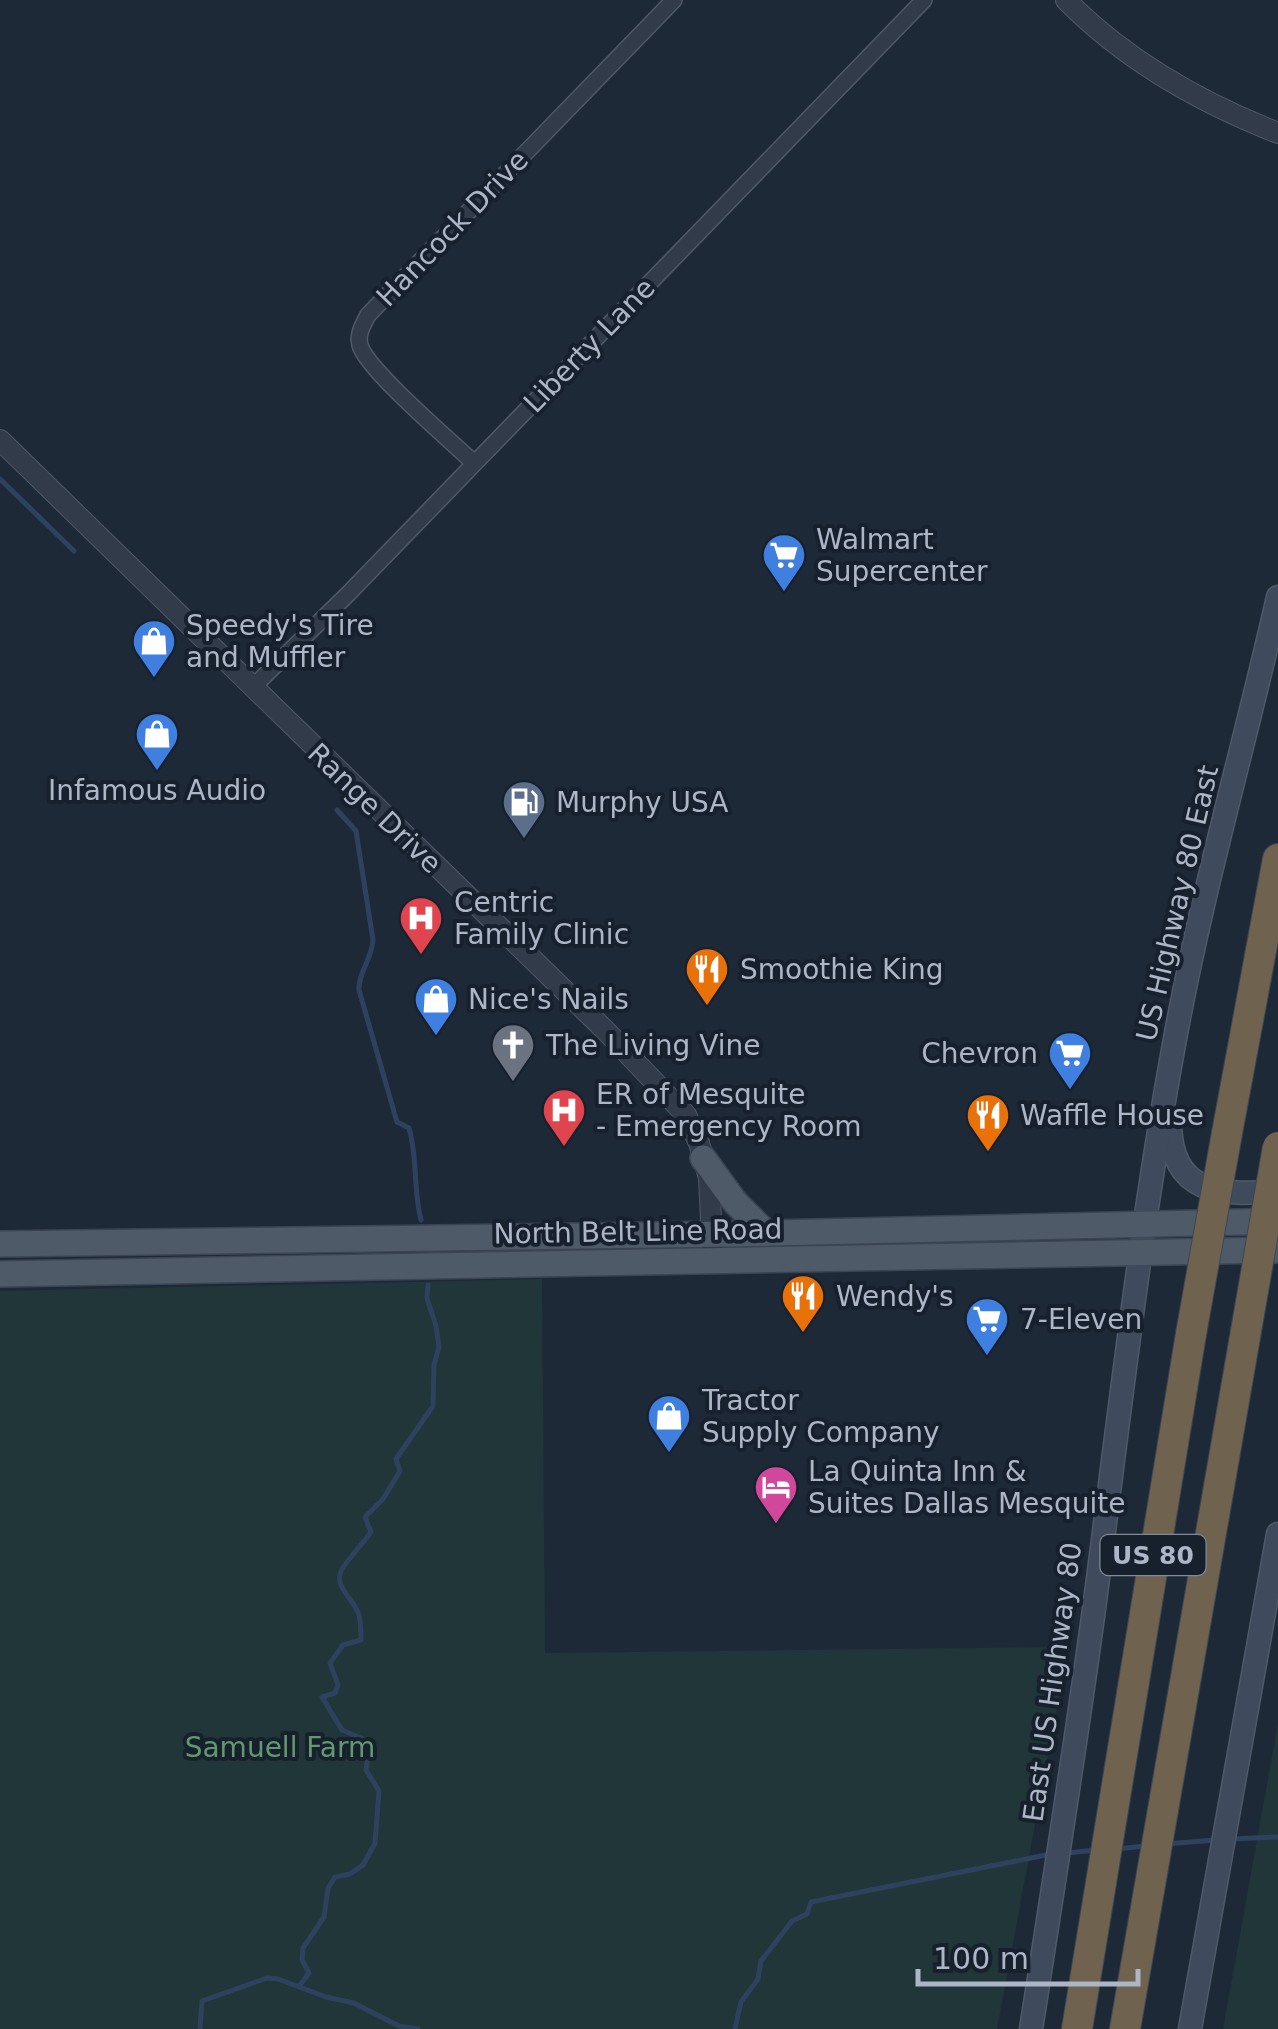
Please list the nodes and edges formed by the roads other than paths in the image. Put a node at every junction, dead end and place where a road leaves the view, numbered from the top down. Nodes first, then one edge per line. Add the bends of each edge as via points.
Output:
1 (674, 0) edge
2 (924, 0) edge
3 (1066, 0) edge
4 (1278, 134) edge
5 (0, 440) edge
6 (474, 463) junction
7 (1278, 596) edge
8 (252, 688) junction
9 (1278, 859) edge
10 (1169, 1074) junction
11 (1278, 1147) edge
12 (704, 1158) junction
13 (1278, 1191) edge
14 (1278, 1221) edge
15 (1144, 1224) junction
16 (913, 1230) junction
17 (766, 1233) junction
18 (174, 1242) junction
19 (0, 1244) edge
20 (712, 1247) junction
21 (1278, 1250) edge
22 (1140, 1252) junction
23 (912, 1256) junction
24 (176, 1271) junction
25 (0, 1274) edge
26 (1278, 1534) edge
27 (1030, 2029) edge
28 (1077, 2029) edge
29 (1125, 2029) edge
30 (1190, 2029) edge

1 - 6 street, Hancock Drive via 368,315 361,349
2 - 6 street, Liberty Lane
3 - 4 street via 1196,98
5 - 8 street, Range Drive
6 - 8 street, Liberty Lane
7 - 10 main road, US Highway 80 East
8 - 12 street, Range Drive via 606,1031 686,1115
9 - 28 highway, US 80, bridge via 1190,1334
10 - 13 main road via 1170,1144 1184,1173 1203,1186 1246,1194
10 - 15 main road, US Highway 80 East
11 - 29 highway, US 80, bridge
12 - 17 main road
12 - 20 street, Range Drive
14 - 15 main road, North Belt Line Road
15 - 16 main road, North Belt Line Road
15 - 22 main road, East US Highway 80
16 - 17 main road, North Belt Line Road
16 - 23 main road
17 - 20 main road, North Belt Line Road
18 - 19 main road, North Belt Line Road
18 - 20 main road, North Belt Line Road
18 - 24 main road
20 - 23 main road, North Belt Line Road
20 - 24 main road, North Belt Line Road
21 - 22 main road, North Belt Line Road
22 - 23 main road, North Belt Line Road
22 - 27 main road, East US Highway 80
24 - 25 main road, North Belt Line Road
26 - 30 main road

